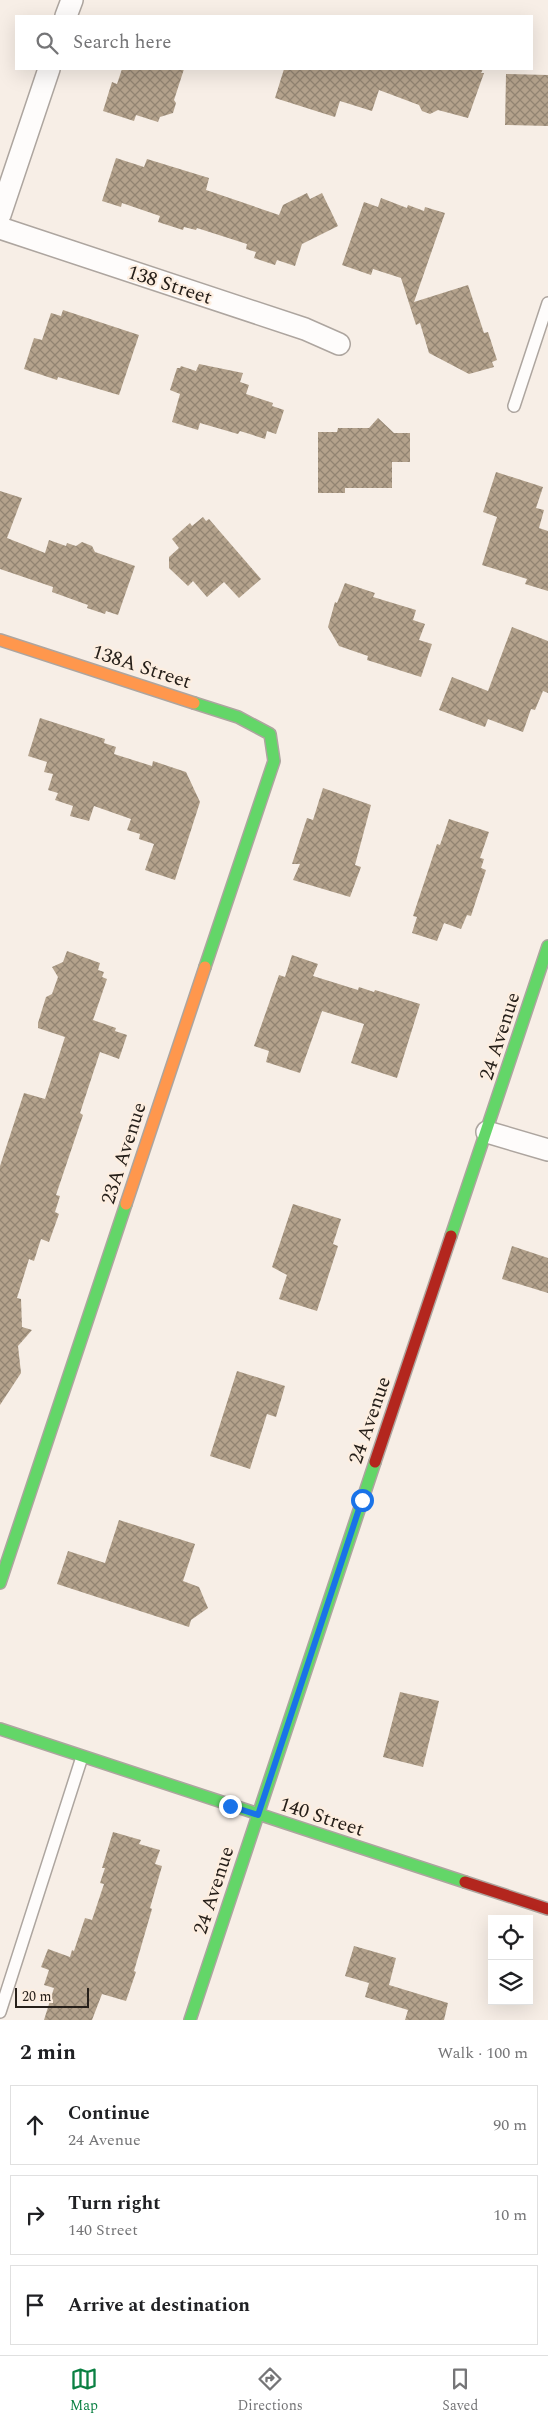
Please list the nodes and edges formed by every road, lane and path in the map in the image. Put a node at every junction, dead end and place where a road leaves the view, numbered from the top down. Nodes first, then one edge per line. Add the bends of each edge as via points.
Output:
1 (72, 0) edge
2 (66, 15) edge
3 (49, 70) edge
4 (0, 215) edge
5 (0, 228) edge
6 (548, 303) edge
7 (339, 344) dead end
8 (514, 406) dead end
9 (0, 640) edge
10 (270, 734) joint
11 (548, 946) edge
12 (487, 1132) junction
13 (548, 1150) edge
14 (0, 1583) edge
15 (0, 1728) edge
16 (82, 1755) junction
17 (258, 1815) junction
18 (548, 1909) edge
19 (0, 2012) edge
20 (190, 2020) edge

1 - 2 street
3 - 4 street
5 - 7 street, 138 Street via 305,329
6 - 8 lane
9 - 10 main road, 138A Street via 238,717
10 - 14 main road, 23A Avenue via 274,761
11 - 12 main road, 24 Avenue
12 - 13 street
12 - 17 main road, 24 Avenue
15 - 16 main road, 140 Street
16 - 17 main road, 140 Street
16 - 19 lane
17 - 18 main road, 140 Street
17 - 20 main road, 24 Avenue

